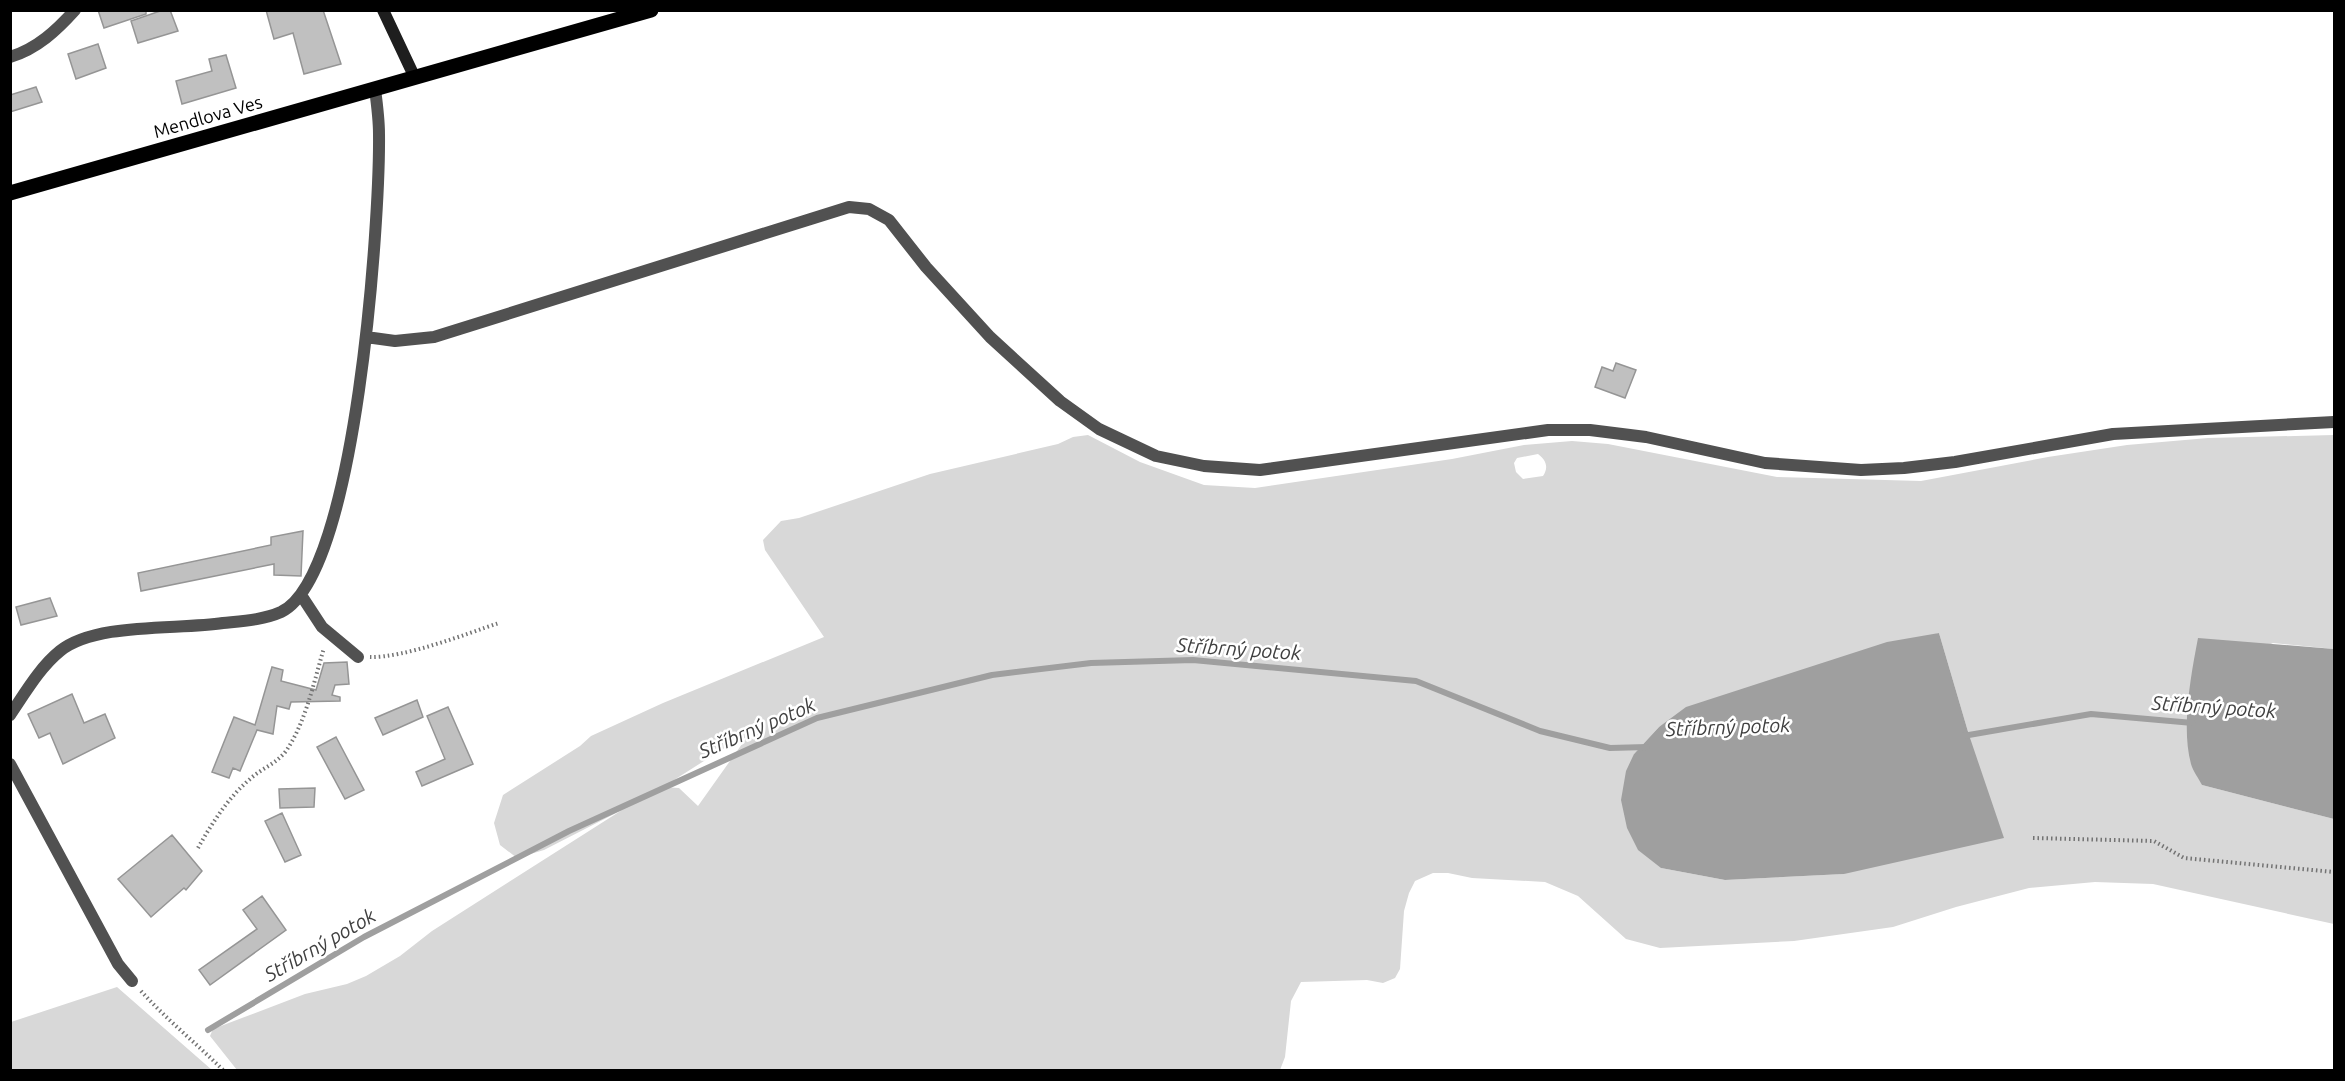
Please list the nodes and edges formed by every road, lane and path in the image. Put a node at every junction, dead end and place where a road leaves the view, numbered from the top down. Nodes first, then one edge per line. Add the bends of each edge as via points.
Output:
1 (75, 10) edge
2 (383, 10) edge
3 (651, 10) edge
4 (10, 57) edge
5 (415, 78) junction
6 (375, 89) junction
7 (10, 193) edge
8 (366, 337) junction
9 (2334, 422) edge
10 (301, 595) junction
11 (499, 622) dead end
12 (329, 633) junction
13 (358, 657) joint
14 (10, 715) edge
15 (10, 764) edge
16 (2033, 838) dead end
17 (198, 848) dead end
18 (2334, 872) edge
19 (132, 981) joint
20 (222, 1071) edge

1 - 4 street via 46,38 25,53
2 - 5 street
3 - 5 main road, Mendlova Ves
5 - 6 main road, Mendlova Ves
6 - 7 main road, Mendlova Ves
6 - 8 street via 380,133 379,184
8 - 9 street via 434,337 849,207 869,209 889,220 990,337 1060,401 1099,429 1156,456 1204,466 1260,470 1558,430 1590,430 1646,437 1765,463 1893,468 1955,462 2113,434
8 - 10 street via 358,404 330,532
10 - 12 street
10 - 14 street via 281,612 264,617 112,632 71,643 46,666
11 - 13 path via 402,652
12 - 13 street
12 - 17 path via 302,716 286,751 235,794
15 - 19 street via 118,964
16 - 18 path via 2154,841 2184,858
19 - 20 path

